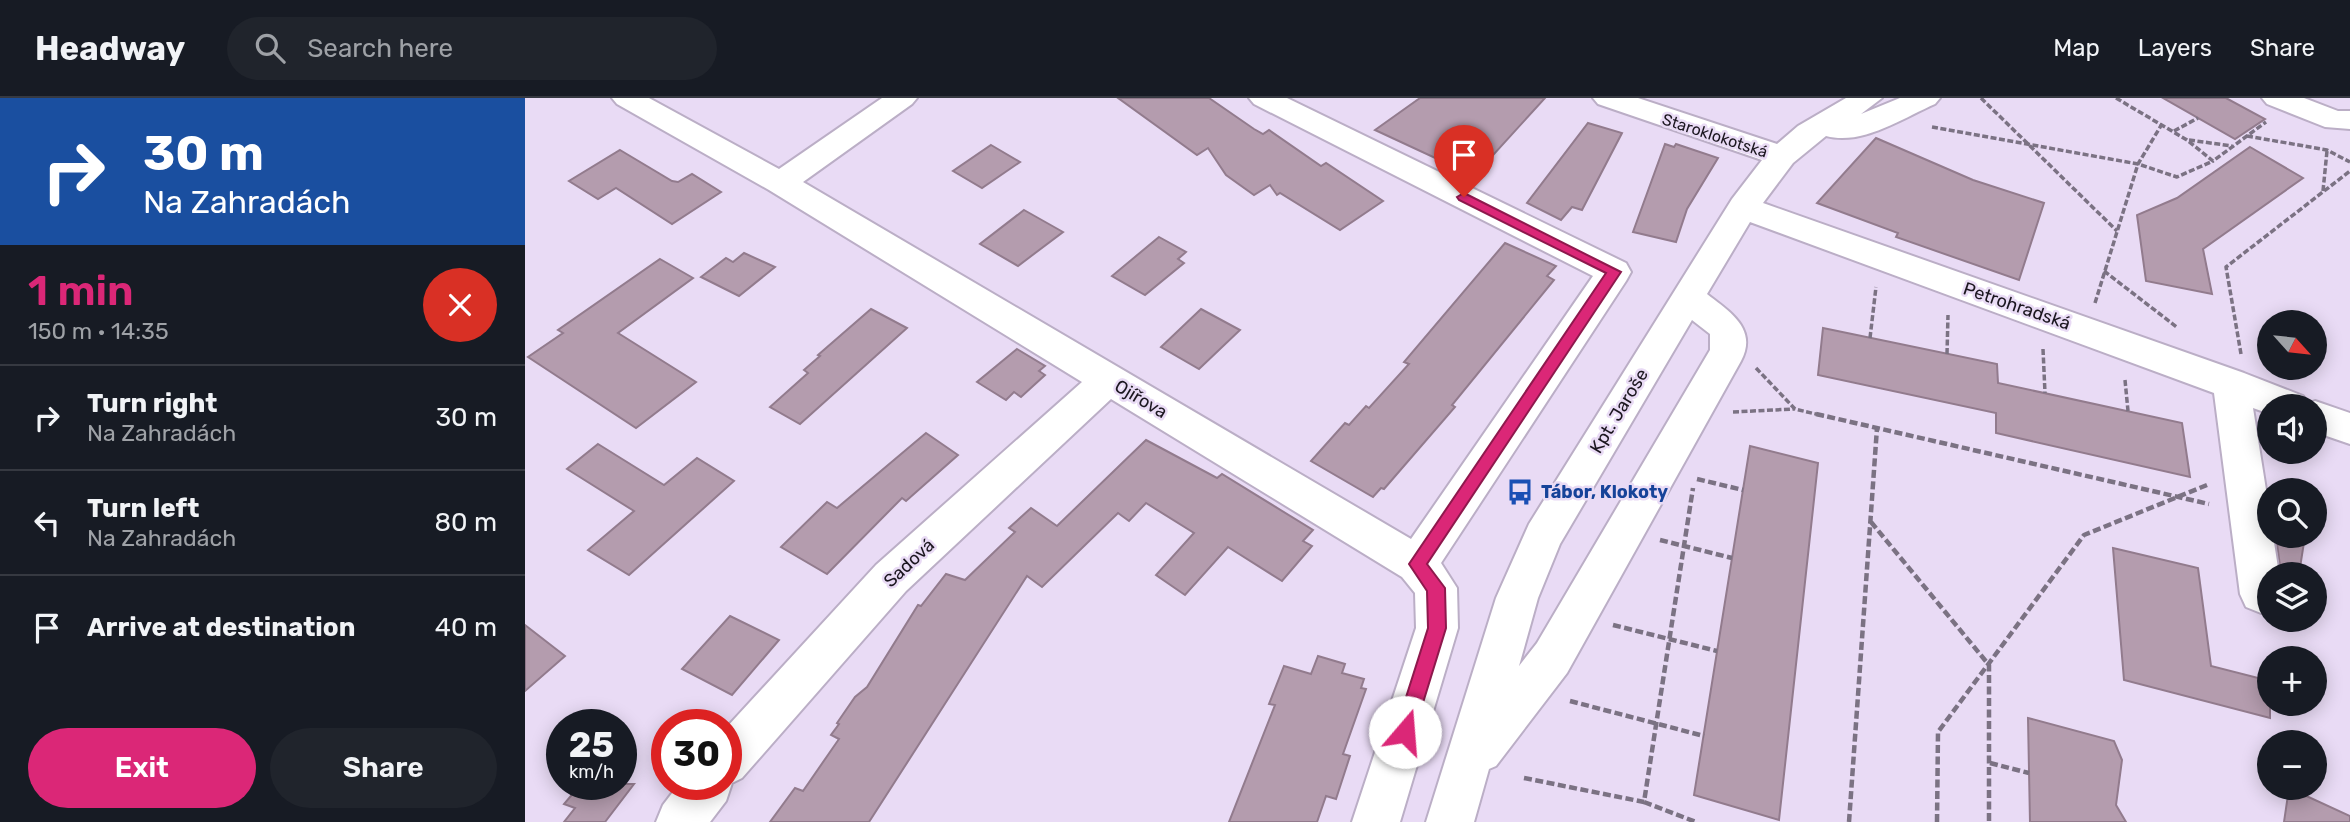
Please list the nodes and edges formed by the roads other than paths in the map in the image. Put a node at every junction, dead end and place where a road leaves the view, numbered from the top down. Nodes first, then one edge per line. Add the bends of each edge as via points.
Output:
1 (627, 98) edge
2 (902, 98) edge
3 (1263, 98) edge
4 (1608, 98) edge
5 (1867, 98) edge
6 (2284, 102) edge
7 (1925, 112) edge
8 (2342, 120) edge
9 (1809, 133) junction
10 (1782, 156) junction
11 (780, 183) junction
12 (1744, 207) junction
13 (1689, 299) junction
14 (2236, 369) junction
15 (1108, 380) junction
16 (2272, 394) edge
17 (2327, 420) edge
18 (2350, 429) edge
19 (1417, 564) junction
20 (2257, 567) edge
21 (742, 744) edge
22 (1465, 768) junction
23 (697, 800) edge
24 (680, 822) edge
25 (1376, 822) edge
26 (1450, 822) edge

1 - 11 street, Ojířova
2 - 11 street
3 - 19 street via 1614,272
4 - 10 street, Staroklokotská
5 - 9 street, Kpt. Jaroše
6 - 8 street
7 - 9 street
9 - 10 street, Kpt. Jaroše
10 - 12 street, Kpt. Jaroše
11 - 15 street, Ojířova
12 - 13 street, Kpt. Jaroše
12 - 14 street, Petrohradská
13 - 22 street, Kpt. Jaroše via 1543,536 1517,598
13 - 22 street via 1727,329 1728,351 1552,658
14 - 16 street, Petrohradská
14 - 20 street via 2242,470
15 - 19 street, Ojířova
15 - 21 street, Sadová via 891,578
17 - 18 street
19 - 25 street, Ojířova via 1436,588 1437,628
22 - 26 street, Kpt. Jaroše
23 - 24 street

